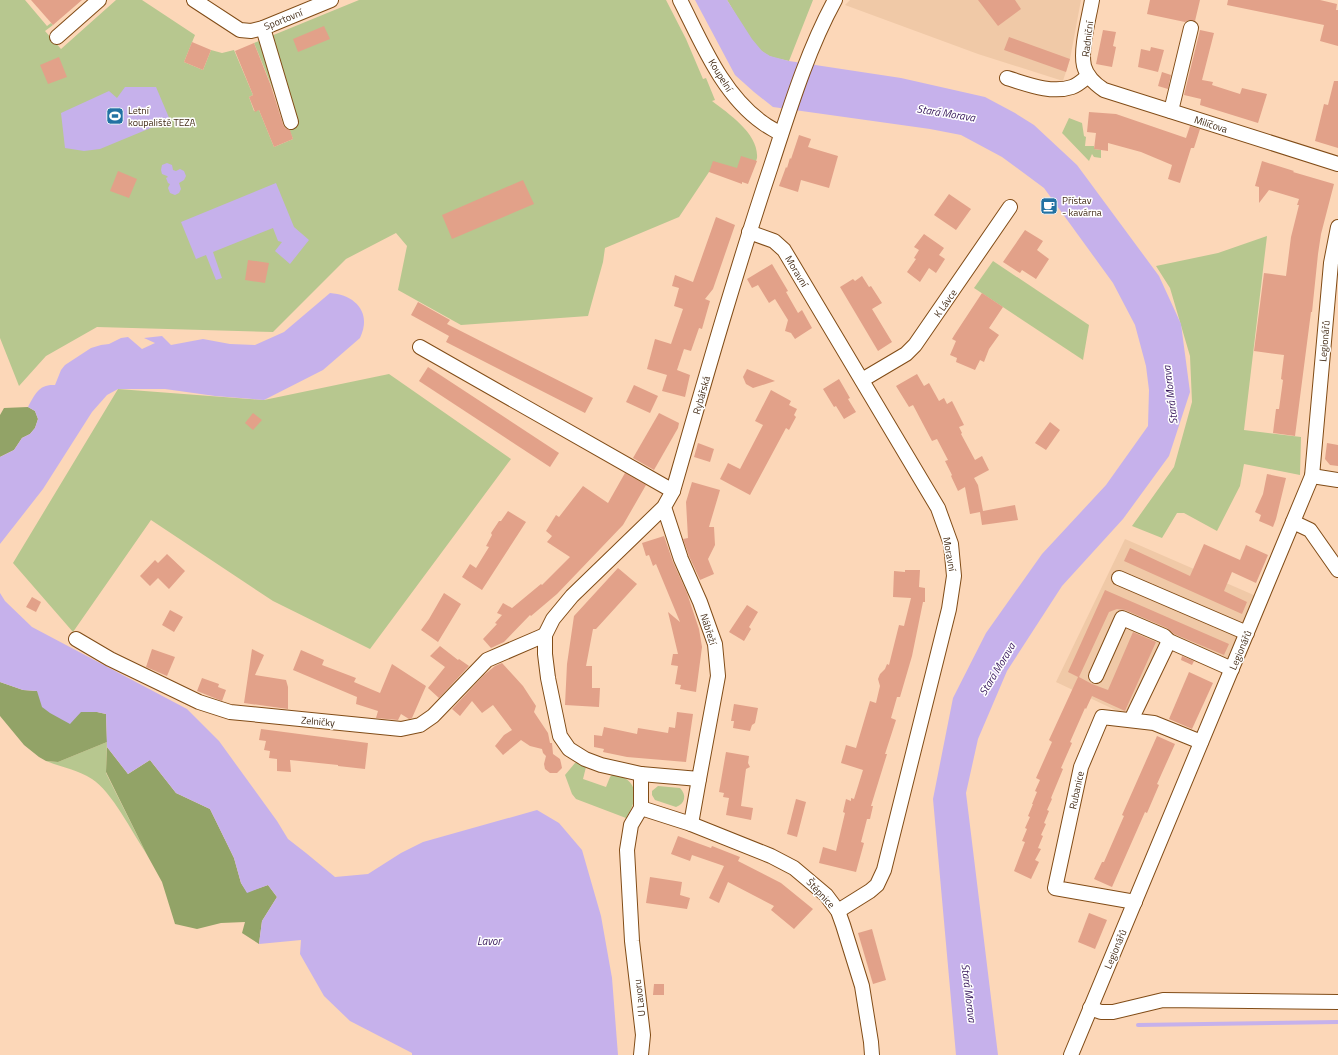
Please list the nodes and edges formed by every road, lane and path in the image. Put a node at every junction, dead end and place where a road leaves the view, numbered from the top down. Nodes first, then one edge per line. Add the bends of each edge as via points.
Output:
1 (99, 0) edge
2 (194, 0) edge
3 (331, 0) edge
4 (680, 0) edge
5 (835, 0) edge
6 (1092, 0) edge
7 (263, 28) junction
8 (1191, 28) dead end
9 (57, 37) dead end
10 (1088, 76) junction
11 (1007, 78) dead end
12 (1171, 111) junction
13 (291, 122) dead end
14 (781, 134) junction
15 (1338, 164) edge
16 (1010, 207) dead end
17 (1338, 227) edge
18 (749, 232) junction
19 (420, 347) dead end
20 (862, 380) junction
21 (1312, 476) junction
22 (1338, 480) edge
23 (673, 491) junction
24 (664, 507) junction
25 (1293, 522) junction
26 (1338, 570) edge
27 (1119, 578) dead end
28 (1247, 633) junction
29 (545, 635) junction
30 (76, 639) dead end
31 (1169, 641) junction
32 (1232, 669) junction
33 (1096, 676) dead end
34 (1131, 720) junction
35 (1201, 742) junction
36 (641, 774) junction
37 (699, 779) junction
38 (641, 808) junction
39 (691, 824) junction
40 (1135, 902) junction
41 (838, 912) junction
42 (1338, 1002) edge
43 (1090, 1008) junction
44 (641, 1055) edge
45 (872, 1055) edge
46 (1071, 1055) edge

1 - 9 street
2 - 7 street, Sportovní via 240,30
3 - 7 street, Sportovní
4 - 14 street, Koupelní via 722,79 754,116
5 - 14 street, Rybářská via 808,60
6 - 10 street, Radniční via 1083,52
7 - 13 street
8 - 12 street
10 - 11 street via 1073,86 1060,89 1041,88
10 - 12 street, Milíčova via 1094,84 1104,90
12 - 15 street, Milíčova
14 - 18 street, Rybářská
16 - 20 street, K Lávce via 915,345 906,354
17 - 21 street, Legionářů via 1330,263
18 - 20 street, Moravní via 774,241 784,250
18 - 23 street, Rybářská
19 - 23 street
20 - 41 street, Moravní via 938,508 951,544 954,576 949,609 884,870 877,885
21 - 22 street
21 - 25 street, Legionářů
23 - 24 street, Rybářská
24 - 29 street, Rybářská via 572,596 553,619
24 - 37 street, Nábřeží via 681,559 715,644 718,676
25 - 26 street via 1310,530
25 - 28 street, Legionářů
27 - 28 street
28 - 32 street, Legionářů
29 - 30 street, Zelničky via 487,660 433,716 420,725 401,729 230,712 199,702 110,659
29 - 36 street via 548,678 560,736 569,749 585,759
31 - 32 street
31 - 33 street via 1164,636 1122,618
31 - 34 street
32 - 35 street, Legionářů
34 - 35 street, Rubanice via 1154,723
34 - 40 street, Rubanice via 1102,717 1081,767 1055,888
35 - 40 street, Legionářů
36 - 37 street
36 - 38 street
37 - 39 street, Nábřeží
38 - 39 street
38 - 44 street, U Lavoru via 631,825 627,850 632,941 643,1035
39 - 41 street, Štěpnice via 794,868 826,895
40 - 43 street, Legionářů
41 - 45 street, Štěpnice via 862,986
42 - 43 street via 1163,1000 1113,1012
43 - 46 street, Legionářů

